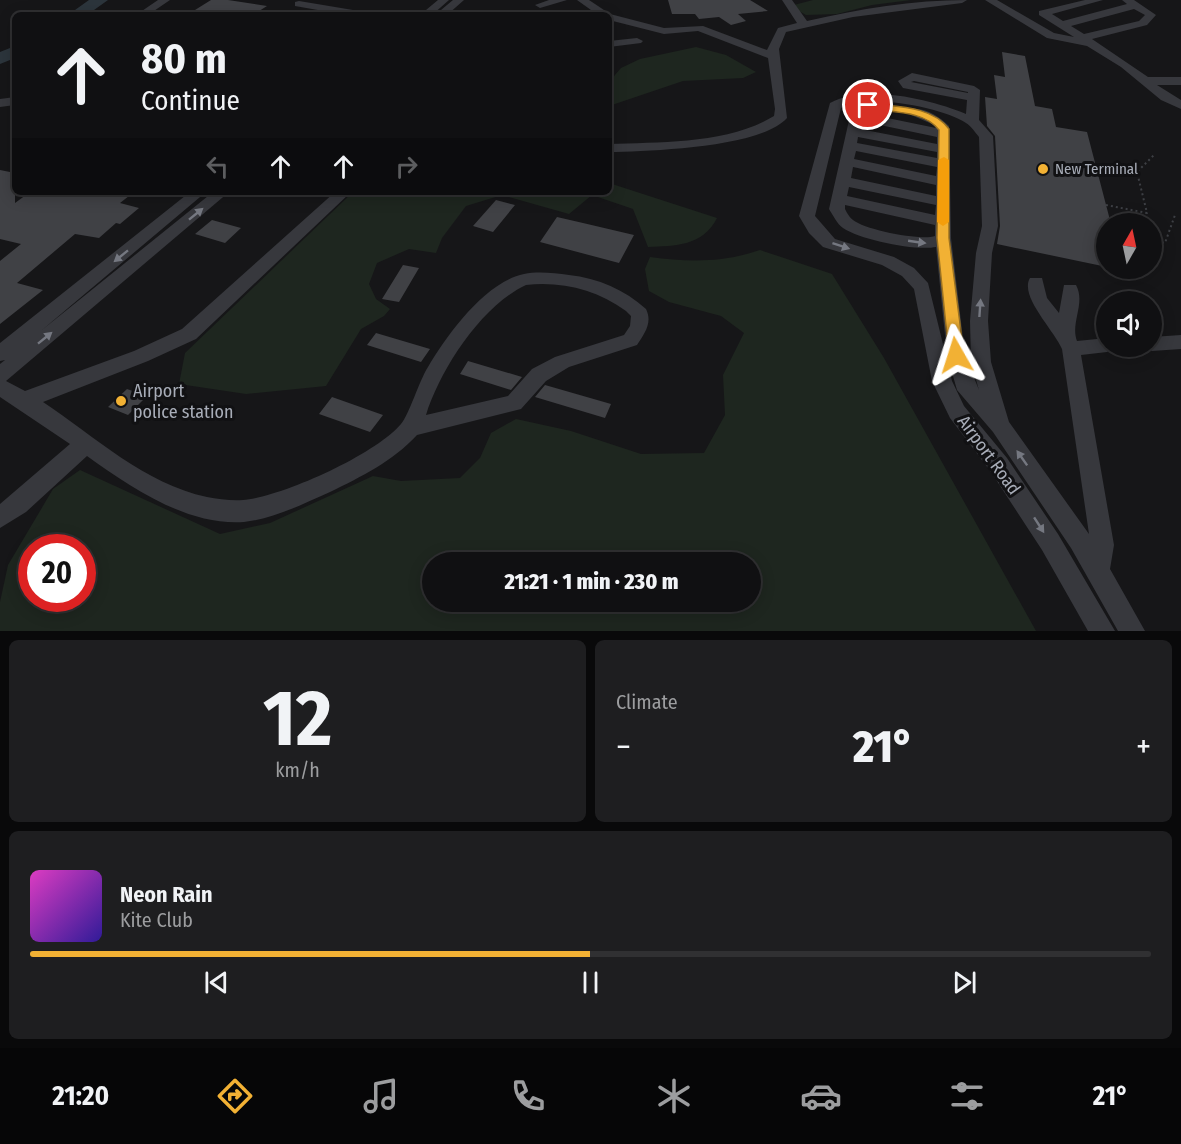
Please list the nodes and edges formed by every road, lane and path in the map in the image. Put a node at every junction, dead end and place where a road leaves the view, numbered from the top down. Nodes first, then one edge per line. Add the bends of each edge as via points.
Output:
1 (165, 0) edge
2 (444, 0) edge
3 (459, 0) edge
4 (562, 0) edge
5 (582, 0) edge
6 (787, 0) edge
7 (962, 0) edge
8 (990, 0) edge
9 (1098, 0) edge
10 (537, 2) edge
11 (1132, 2) edge
12 (299, 4) dead end
13 (901, 4) edge
14 (146, 12) edge
15 (347, 12) edge
16 (429, 12) edge
17 (444, 12) edge
18 (600, 12) edge
19 (612, 18) edge
20 (802, 24) junction
21 (1061, 25) junction
22 (637, 40) dead end
23 (1088, 41) junction
24 (612, 44) edge
25 (774, 56) junction
26 (1148, 81) junction
27 (1181, 81) edge
28 (974, 98) junction
29 (1181, 105) edge
30 (976, 125) junction
31 (828, 133) junction
32 (612, 148) edge
33 (944, 149) junction
34 (849, 150) junction
35 (1155, 154) dead end
36 (817, 176) junction
37 (843, 181) junction
38 (944, 182) junction
39 (194, 195) edge
40 (218, 195) edge
41 (341, 195) edge
42 (839, 199) junction
43 (944, 202) junction
44 (1106, 205) dead end
45 (1175, 215) dead end
46 (943, 230) junction
47 (1162, 243) edge
48 (1036, 282) dead end
49 (1070, 289) dead end
50 (1067, 340) junction
51 (1181, 342) edge
52 (1162, 343) edge
53 (1096, 344) edge
54 (0, 354) edge
55 (0, 375) edge
56 (0, 387) edge
57 (25, 399) junction
58 (1000, 426) junction
59 (411, 428) junction
60 (85, 444) junction
61 (0, 517) edge
62 (1097, 572) junction
63 (1102, 631) edge
64 (1132, 631) edge

1 - 14 street
2 - 16 street
3 - 17 street
4 - 10 street
5 - 18 street
6 - 20 street
7 - 13 street
8 - 23 street via 1051,36
9 - 21 street via 1042,13
11 - 21 street
11 - 23 street via 1151,15 1143,23
12 - 15 street
13 - 20 street
19 - 25 street via 664,31 699,28
20 - 25 street via 782,30 773,49
21 - 23 street
22 - 24 street
23 - 26 street
25 - 32 street via 781,109 780,118 770,127 681,144
26 - 27 street
26 - 29 street
28 - 28 street via 907,85 904,81 912,77 974,90
28 - 30 street
30 - 31 street, Airport Road via 943,109 869,96 835,106
58 -> 30 street, Airport Road via 981,362 979,321 991,218 986,136
31 - 34 street via 826,141
31 - 36 street, Airport Road
33 - 34 street
33 - 34 street via 937,121 921,113 868,105 857,110
33 - 38 street, Airport Road
34 - 36 street via 820,164
34 - 37 street
34 - 38 street
35 - 44 path via 1137,172 1148,213
36 -> 63 street, Airport Road via 807,216 815,229 829,243 888,261 908,272 922,287 942,381 957,412 1006,475
37 - 42 street
37 - 43 street
38 - 43 street, Airport Road
39 -> 54 street
55 -> 40 street
41 - 57 street via 189,334
42 - 46 street
42 -> 46 street via 837,209 846,223 858,230 923,244 936,242
43 - 46 street, Airport Road
45 - 47 path
46 - 58 street, Airport Road via 956,355 967,390
48 - 50 street via 1039,300
49 - 50 street
50 - 53 street
50 - 62 street via 1102,545
51 - 52 street
56 - 57 street
57 - 60 street
62 -> 58 street, Airport Road
59 - 59 street via 514,403 539,375 562,362 630,340 639,327 640,314 627,301 600,289 572,281 521,280 490,300 448,351 417,405
59 - 60 street via 374,457 340,476 269,506 241,511 172,497
60 - 61 street
62 - 64 street, Airport Road

